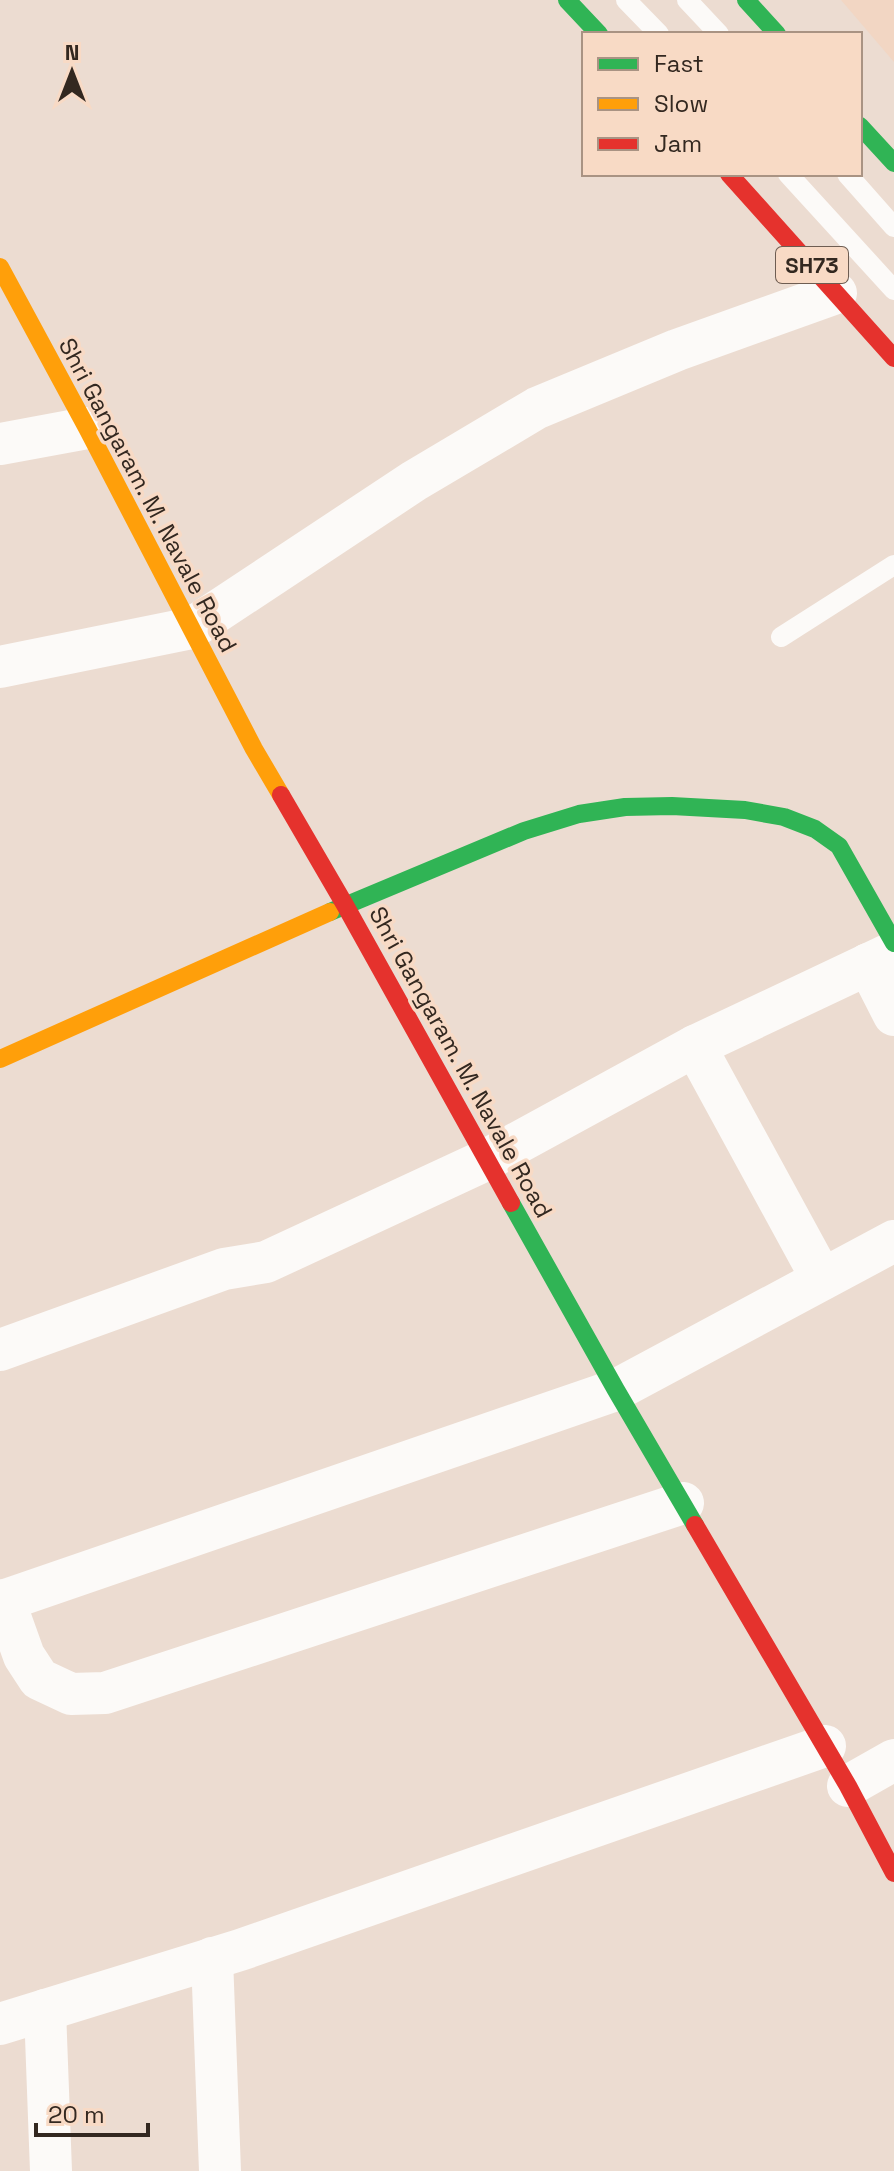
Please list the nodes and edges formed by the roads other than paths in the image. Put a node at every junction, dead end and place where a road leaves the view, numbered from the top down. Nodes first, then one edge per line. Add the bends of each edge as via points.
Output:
1 (567, 0) edge
2 (626, 0) edge
3 (687, 0) edge
4 (746, 0) edge
5 (597, 32) edge
6 (657, 32) edge
7 (717, 32) edge
8 (775, 32) edge
9 (862, 128) edge
10 (894, 163) edge
11 (731, 176) edge
12 (790, 176) edge
13 (849, 176) edge
14 (894, 227) edge
15 (0, 267) edge
16 (894, 290) edge
17 (836, 293) junction
18 (894, 358) edge
19 (87, 428) junction
20 (0, 444) edge
21 (894, 565) edge
22 (192, 628) junction
23 (781, 637) dead end
24 (0, 667) edge
25 (345, 905) junction
26 (885, 953) edge
27 (894, 1015) edge
28 (695, 1046) junction
29 (0, 1059) edge
30 (488, 1159) junction
31 (894, 1241) edge
32 (822, 1279) junction
33 (0, 1350) edge
34 (616, 1390) junction
35 (683, 1503) junction
36 (2, 1601) edge
37 (825, 1746) junction
38 (894, 1760) edge
39 (848, 1786) junction
40 (894, 1873) edge
41 (212, 1958) junction
42 (45, 2010) junction
43 (0, 2024) edge
44 (51, 2171) edge
45 (220, 2171) edge

1 - 5 main road
2 - 6 lane
3 - 7 lane
4 - 8 main road
9 - 10 main road
11 - 17 main road, SH73
12 - 16 lane
13 - 14 lane
15 - 19 main road, Shri Gangaram. M. Navale Road
17 - 18 main road, SH73
17 - 22 street via 537,408 414,481
19 - 20 street
19 - 22 main road, Shri Gangaram. M. Navale Road
21 - 23 lane
22 - 24 street
22 - 25 main road, Shri Gangaram. M. Navale Road via 254,749
25 - 26 main road via 524,831 579,814 625,807 745,810 784,817 839,846
25 - 29 main road
25 - 30 main road, Shri Gangaram. M. Navale Road
26 - 27 street
26 - 28 street
28 - 30 street
28 - 32 street
30 - 33 street via 266,1262 224,1269
30 - 34 main road, Shri Gangaram. M. Navale Road
31 - 32 street
32 - 34 street
34 - 35 main road, Shri Gangaram. M. Navale Road
34 - 36 street
35 - 36 street via 105,1693 71,1694 39,1679
35 - 37 main road, Shri Gangaram. M. Navale Road
37 - 39 main road, Shri Gangaram. M. Navale Road
37 - 41 street
38 - 39 street
39 - 40 main road, Shri Gangaram. M. Navale Road
41 - 42 street
41 - 45 street
42 - 43 street
42 - 44 street

